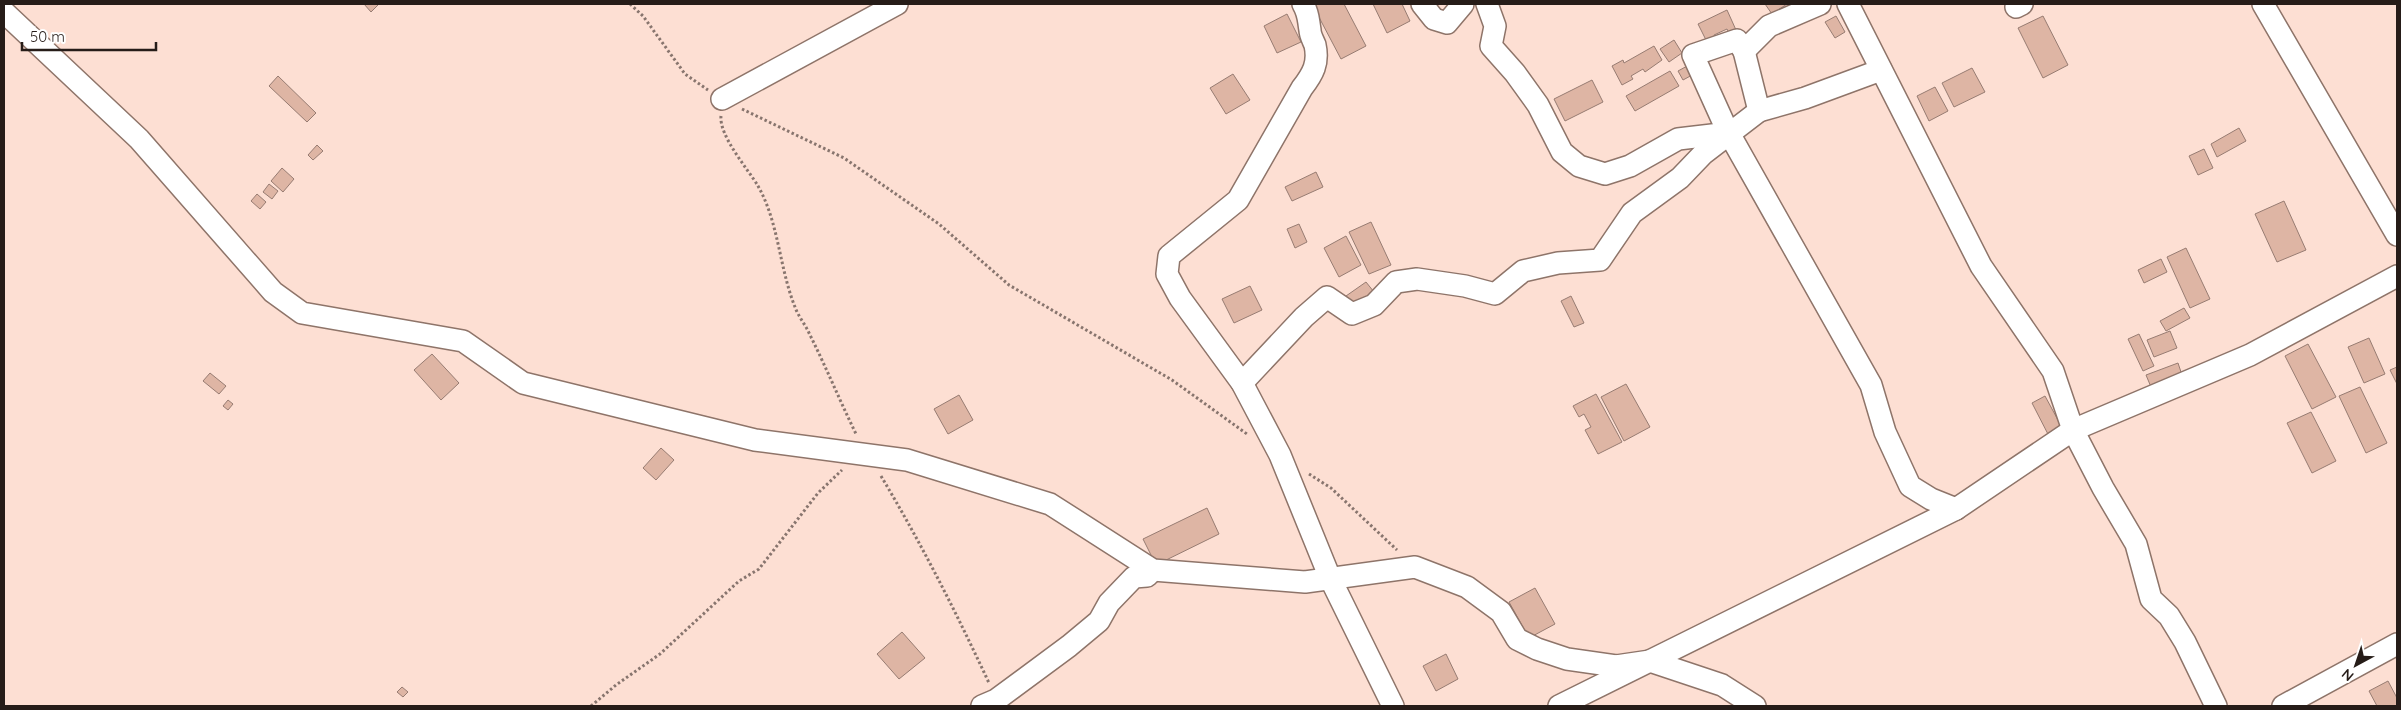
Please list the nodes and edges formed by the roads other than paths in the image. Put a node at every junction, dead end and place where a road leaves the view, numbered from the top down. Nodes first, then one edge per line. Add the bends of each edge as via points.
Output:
1 (897, 4) edge
2 (1303, 4) edge
3 (1422, 4) edge
4 (1463, 4) edge
5 (1487, 4) edge
6 (1820, 4) edge
7 (1848, 4) edge
8 (2263, 4) edge
9 (4, 12) edge
10 (1744, 51) junction
11 (1881, 70) junction
12 (722, 99) road end
13 (1759, 112) junction
14 (1729, 133) junction
15 (2397, 235) edge
16 (2397, 276) edge
17 (1242, 383) junction
18 (2073, 430) junction
19 (1956, 509) junction
20 (1153, 570) junction
21 (1330, 578) junction
22 (2397, 644) edge
23 (1650, 661) junction
24 (989, 703) edge
25 (1392, 706) edge
26 (1559, 706) edge
27 (1755, 706) edge
28 (2216, 706) edge
29 (2283, 706) edge

1 - 12 street
2 - 17 street via 1310,16 1316,53 1312,75 1238,200 1170,256 1167,274 1180,298
3 - 4 street via 1434,19 1448,23
5 - 14 street via 1495,26 1492,46 1538,105 1562,152 1579,166 1605,174 1630,166 1678,139
6 - 10 street via 1769,26
7 - 11 street
8 - 15 street
9 - 20 street via 139,139 273,292 302,313 463,341 523,383 755,440 907,460 1050,504
10 - 13 street
10 - 14 street via 1737,40 1694,55
11 - 13 street
11 - 18 street via 1981,266 2053,371
13 - 14 street
14 - 17 street via 1680,178 1632,213 1600,260 1558,263 1523,271 1495,294 1417,279 1396,282 1374,305 1352,314 1327,298 1304,317
14 - 19 street via 1871,385 1885,432 1910,486
16 - 18 street via 2250,355
17 - 21 street via 1280,455
18 - 19 street
18 - 28 street via 2136,544 2151,599 2169,616 2185,642
19 - 23 street
20 - 21 street via 1305,582
20 - 24 street via 1147,576 1134,577 1109,603 1099,620 1050,661
21 - 23 street via 1414,567 1466,587 1501,612 1517,639 1537,650 1567,659 1616,666
21 - 25 street
22 - 29 street
23 - 26 street
23 - 27 street via 1722,685

